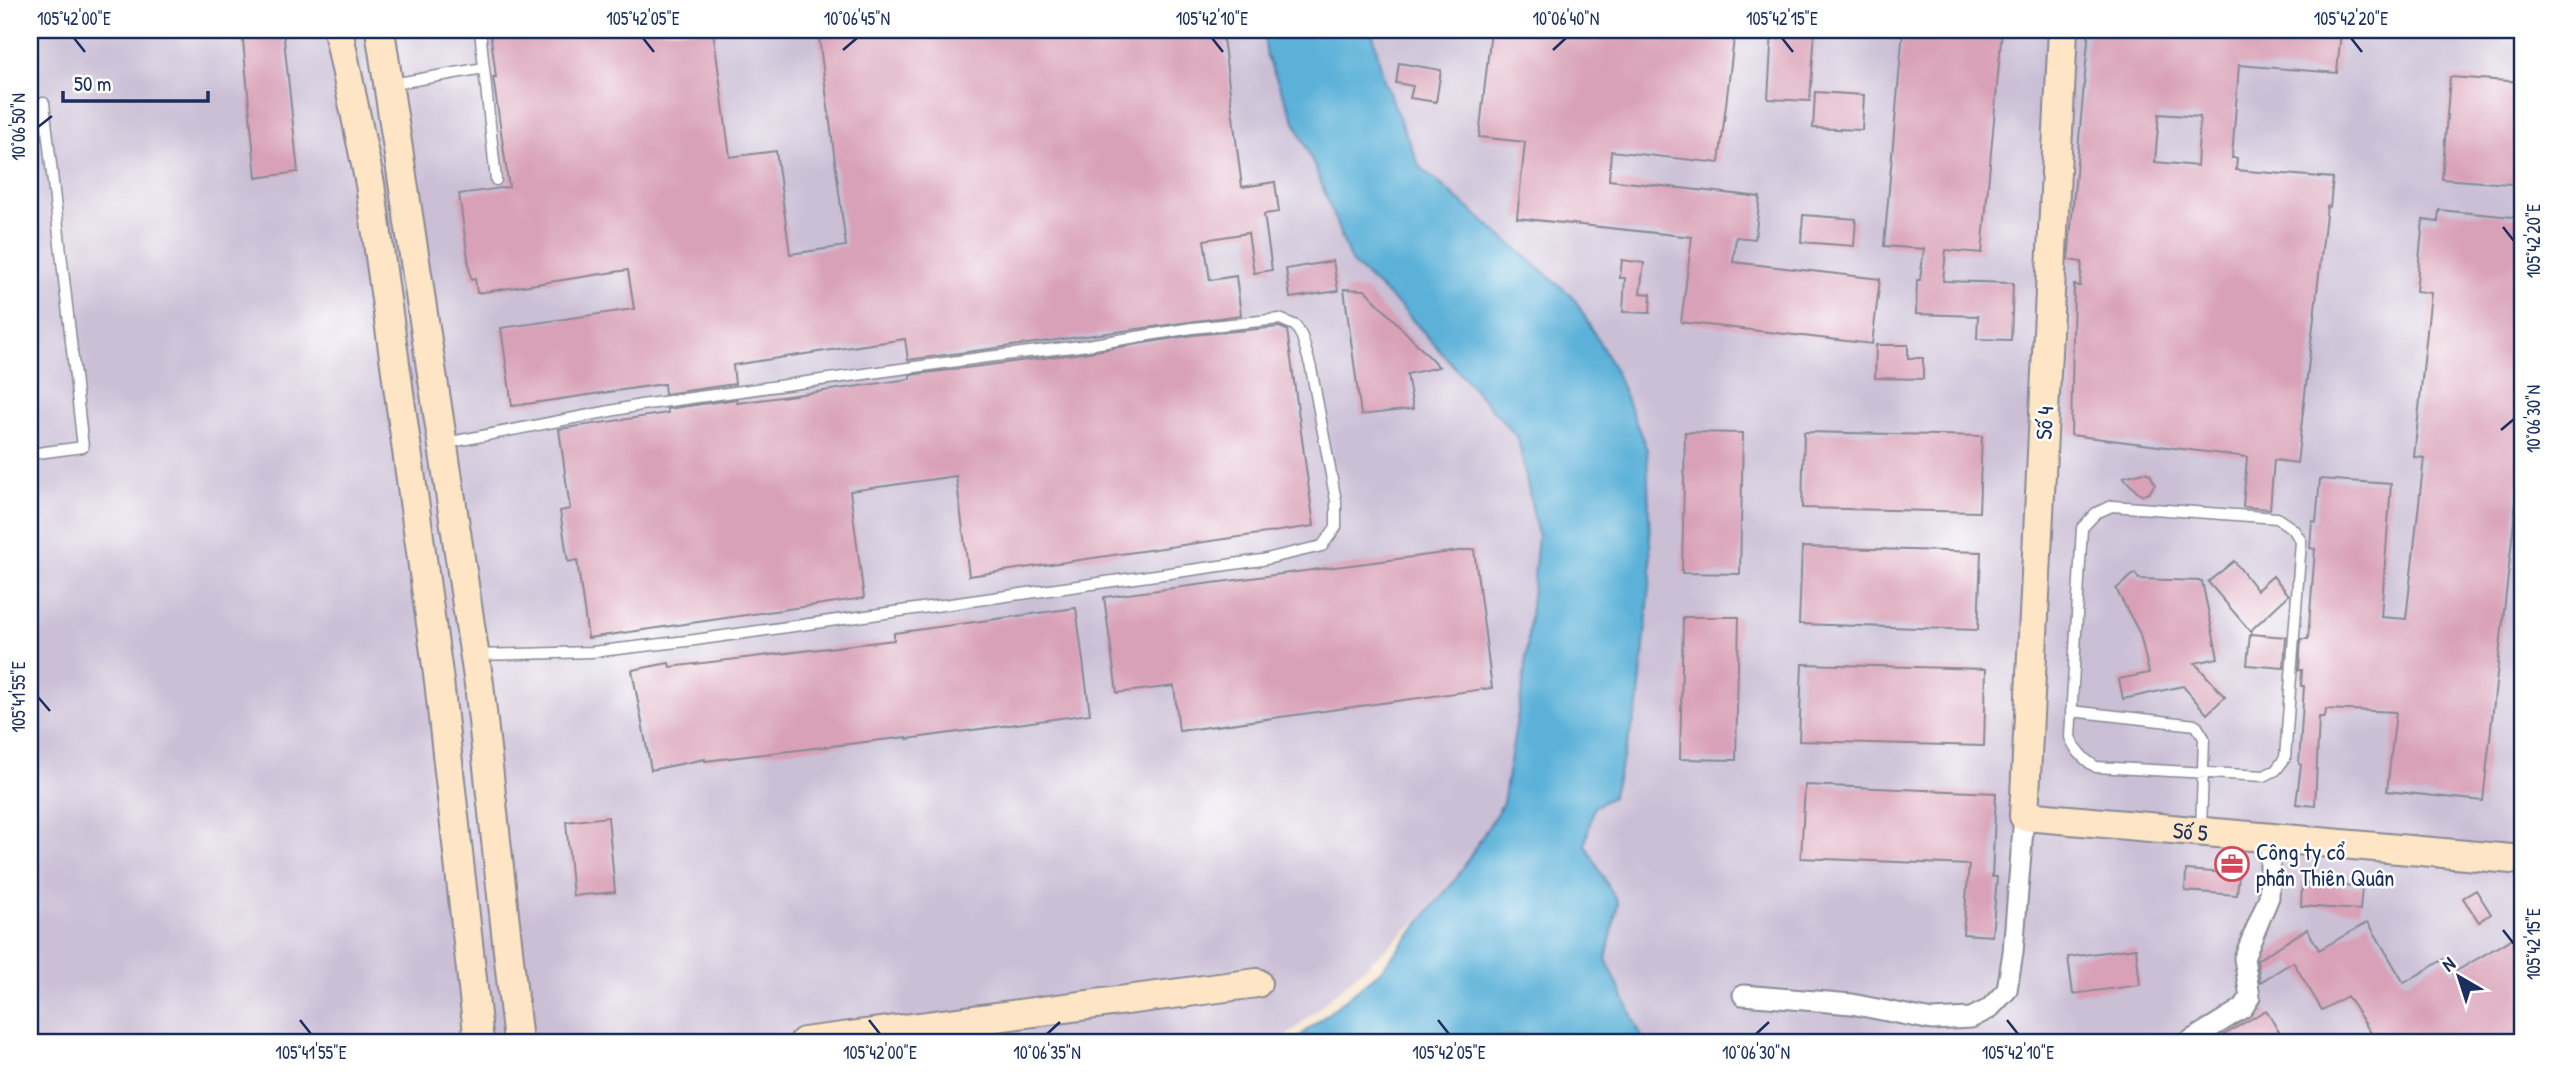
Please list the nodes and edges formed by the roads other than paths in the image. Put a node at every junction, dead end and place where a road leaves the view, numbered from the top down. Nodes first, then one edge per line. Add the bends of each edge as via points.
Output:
1 (338, 30) edge
2 (380, 30) edge
3 (480, 30) edge
4 (2063, 30) edge
5 (484, 68) junction
6 (388, 85) junction
7 (30, 104) edge
8 (496, 180) dead end
9 (442, 444) junction
10 (30, 454) edge
11 (474, 656) junction
12 (2071, 711) junction
13 (2204, 773) junction
14 (2024, 816) junction
15 (2202, 831) junction
16 (2271, 837) junction
17 (2523, 860) edge
18 (1257, 983) dead end
19 (1743, 995) dead end
20 (479, 1042) edge
21 (518, 1042) edge
22 (804, 1042) edge
23 (2188, 1042) edge

1 - 20 street via 370,184 384,281 439,681
2 - 6 street
3 - 5 lane
4 - 14 street, Số 4
5 - 6 lane
5 - 8 lane
6 - 9 street
7 - 10 lane via 44,103 83,447
9 - 11 street
9 - 11 lane via 641,405 1280,319 1296,326 1302,337 1336,501 1336,527 1322,545 1262,560 682,642 592,652
11 - 21 street
12 - 13 lane via 2073,744 2096,768
12 - 13 lane via 2196,725 2204,738
12 - 13 lane via 2082,528 2096,513 2112,506 2277,518 2301,541 2285,758 2264,776
13 - 15 lane
14 - 15 street, Số 5
14 - 19 street via 2007,989 1989,1009 1972,1018 1933,1020 1852,1004
15 - 16 street, Số 5
16 - 17 street, Số 5
16 - 23 street via 2269,897 2244,958 2250,997 2244,1008
18 - 22 street

